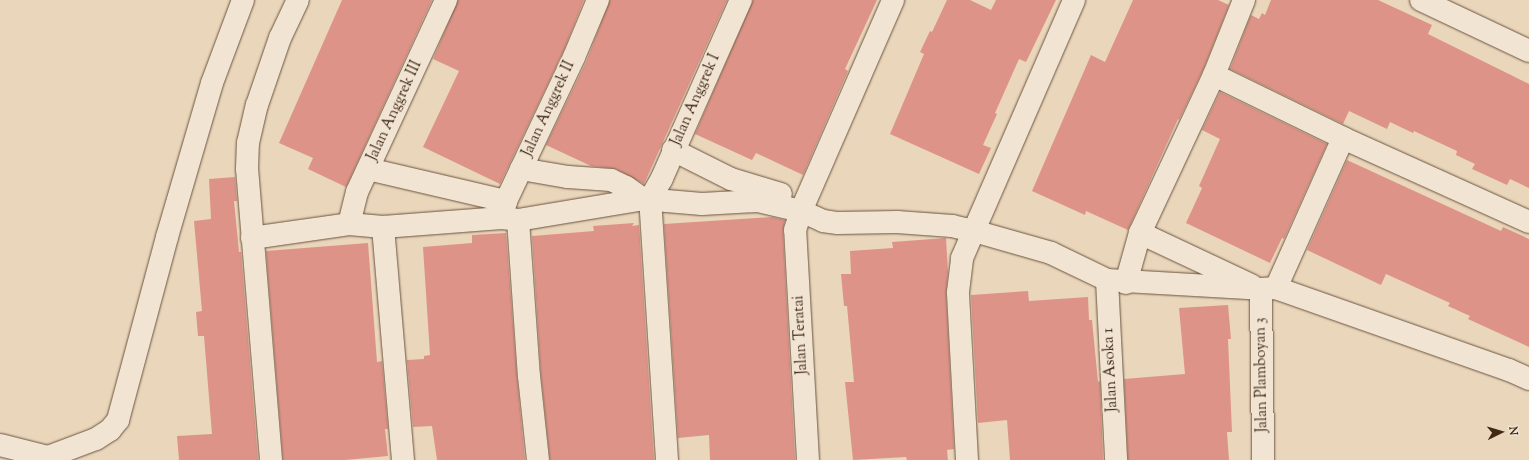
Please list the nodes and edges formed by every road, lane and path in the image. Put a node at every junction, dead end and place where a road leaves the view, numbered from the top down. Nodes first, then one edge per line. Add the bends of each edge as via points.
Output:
1 (243, 0) edge
2 (298, 0) edge
3 (446, 0) edge
4 (598, 0) edge
5 (740, 0) edge
6 (893, 0) edge
7 (1074, 0) edge
8 (1244, 0) edge
9 (1421, 0) edge
10 (1529, 51) edge
11 (1214, 76) junction
12 (1343, 138) junction
13 (673, 150) junction
14 (368, 169) junction
15 (521, 169) junction
16 (647, 199) junction
17 (803, 207) junction
18 (509, 213) junction
19 (1529, 222) edge
20 (349, 224) junction
21 (383, 227) junction
22 (974, 230) junction
23 (1140, 233) junction
24 (252, 238) junction
25 (1116, 282) junction
26 (1268, 289) junction
27 (1529, 379) edge
28 (0, 445) edge
29 (49, 459) edge
30 (271, 460) edge
31 (403, 460) edge
32 (538, 460) edge
33 (667, 460) edge
34 (808, 460) edge
35 (967, 460) edge
36 (1116, 460) edge
37 (1263, 460) edge

1 - 29 street via 212,83 118,420 110,430 96,440
2 - 24 street via 280,38 253,116 247,169
3 - 14 street, Jalan Anggrek III
4 - 15 street, Jalan Anggrek II
5 - 13 street, Jalan Anggrek I
6 - 17 street, Jalan Teratai
7 - 22 street
8 - 11 street, Jalan Asoka 1
9 - 10 street
11 - 12 street
11 - 23 street, Jalan Asoka 1
12 - 19 street
12 - 26 street
13 - 16 street, Jalan Anggrek I
13 - 17 street via 731,179
14 - 18 street
14 - 20 street, Jalan Anggrek III via 357,192
15 - 16 street via 568,177 611,180
15 - 18 street, Jalan Anggrek II
16 - 17 street via 702,204 758,201
16 - 18 street
16 - 33 street
17 - 22 street via 823,221 897,222
17 - 34 street, Jalan Teratai via 795,230 795,240
18 - 21 street
18 - 32 street
20 - 21 street
20 - 24 street
21 - 31 street
22 - 25 street via 1051,252
22 - 35 street via 962,258 958,292
23 - 25 street, Jalan Asoka 1
23 - 26 street
24 - 30 street
25 - 26 street
25 - 36 street, Jalan Asoka 1
26 - 27 street
26 - 37 street, Jalan Plamboyan 3
28 - 29 street

